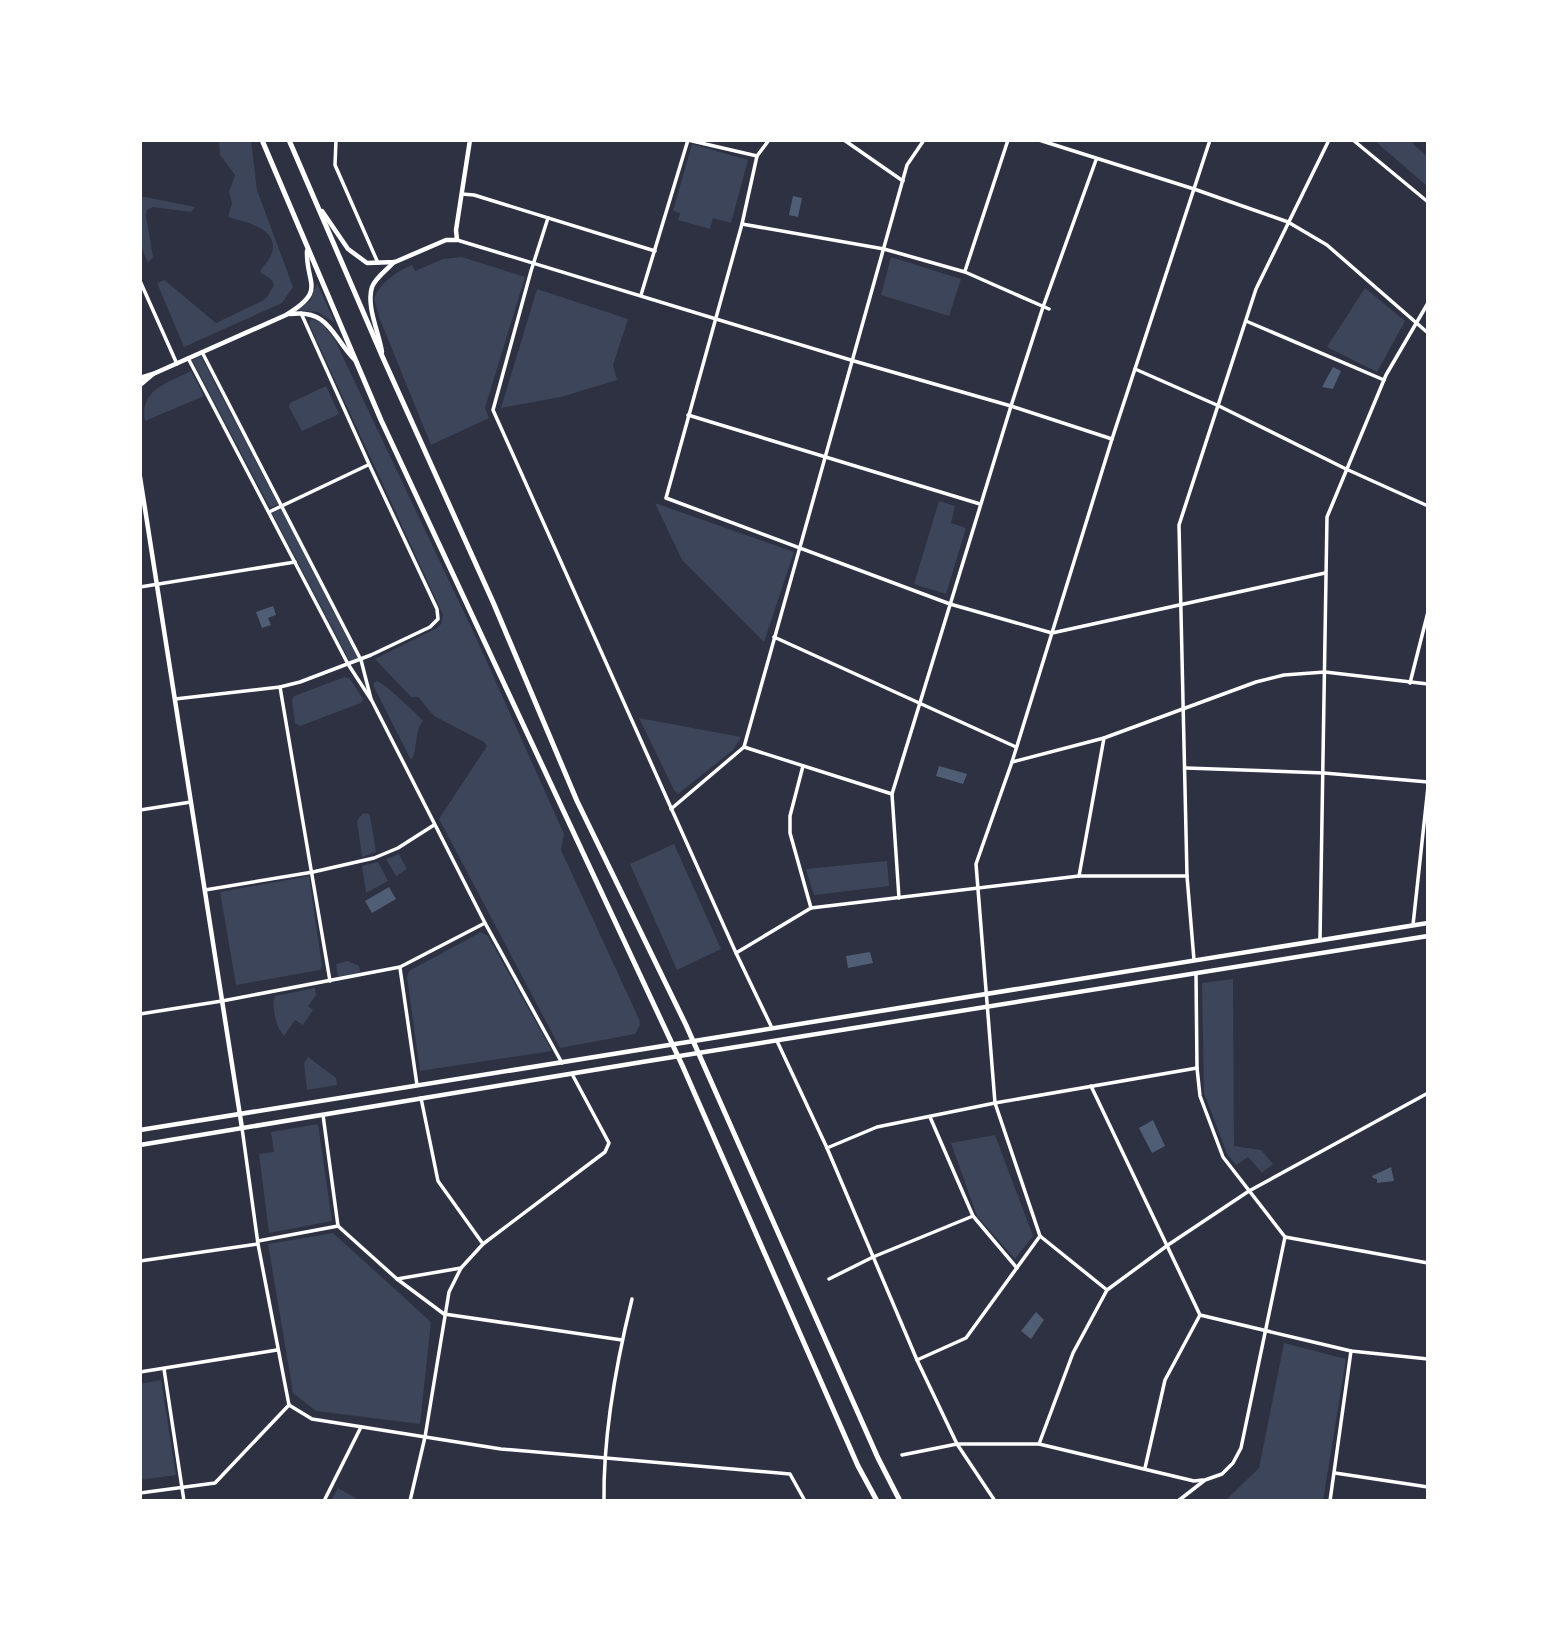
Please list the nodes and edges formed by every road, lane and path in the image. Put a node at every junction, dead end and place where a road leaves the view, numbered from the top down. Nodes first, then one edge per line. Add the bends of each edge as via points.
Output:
1 (262, 140) edge
2 (289, 140) edge
3 (336, 140) edge
4 (470, 140) edge
5 (688, 140) edge
6 (769, 140) edge
7 (844, 140) edge
8 (925, 140) edge
9 (1008, 140) edge
10 (1039, 140) edge
11 (1210, 140) edge
12 (1329, 140) edge
13 (1353, 140) edge
14 (757, 156) junction
15 (1096, 160) junction
16 (903, 181) junction
17 (1194, 189) junction
18 (462, 194) junction
19 (1428, 202) edge
20 (318, 207) junction
21 (548, 218) junction
22 (1288, 222) junction
23 (743, 224) junction
24 (457, 240) junction
25 (884, 250) junction
26 (307, 251) junction
27 (655, 251) junction
28 (395, 262) junction
29 (534, 262) junction
30 (378, 263) junction
31 (965, 272) junction
32 (140, 281) edge
33 (641, 295) junction
34 (1428, 303) edge
35 (1043, 307) junction
36 (1049, 309) dead end
37 (302, 313) junction
38 (286, 315) junction
39 (717, 319) junction
40 (1246, 321) junction
41 (1416, 322) junction
42 (1428, 333) edge
43 (202, 352) junction
44 (188, 358) junction
45 (383, 358) junction
46 (355, 360) junction
47 (854, 361) junction
48 (177, 364) junction
49 (1135, 369) junction
50 (153, 374) junction
51 (140, 378) edge
52 (1384, 380) junction
53 (140, 385) edge
54 (1011, 406) junction
55 (1219, 406) junction
56 (687, 415) junction
57 (1112, 439) junction
58 (827, 457) junction
59 (369, 464) junction
60 (1346, 469) junction
61 (140, 477) edge
62 (141, 488) edge
63 (980, 504) junction
64 (282, 506) junction
65 (1428, 506) edge
66 (269, 512) junction
67 (801, 547) junction
68 (295, 562) junction
69 (1325, 573) junction
70 (157, 583) junction
71 (140, 587) edge
72 (950, 604) junction
73 (1180, 605) junction
74 (1428, 612) edge
75 (1052, 633) junction
76 (775, 637) junction
77 (361, 660) junction
78 (348, 664) junction
79 (1325, 672) junction
80 (1410, 683) junction
81 (1428, 684) edge
82 (280, 687) junction
83 (174, 699) junction
84 (372, 701) junction
85 (920, 704) junction
86 (1184, 710) junction
87 (1104, 738) junction
88 (744, 747) junction
89 (1016, 747) junction
90 (1012, 762) junction
91 (803, 766) junction
92 (1185, 768) junction
93 (1324, 773) junction
94 (1428, 784) edge
95 (892, 794) junction
96 (191, 802) junction
97 (671, 809) junction
98 (140, 810) edge
99 (434, 825) junction
100 (313, 872) junction
101 (1079, 876) junction
102 (1187, 876) junction
103 (978, 888) junction
104 (205, 890) junction
105 (899, 898) junction
106 (811, 908) junction
107 (485, 923) junction
108 (1428, 923) edge
109 (1413, 925) junction
110 (1428, 936) edge
111 (1320, 939) junction
112 (736, 953) junction
113 (1194, 960) junction
114 (400, 967) junction
115 (1196, 974) junction
116 (330, 981) junction
117 (987, 993) junction
118 (222, 1001) junction
119 (988, 1007) junction
120 (140, 1014) edge
121 (773, 1030) junction
122 (777, 1041) junction
123 (562, 1063) junction
124 (1197, 1068) junction
125 (572, 1074) junction
126 (1091, 1086) junction
127 (417, 1087) junction
128 (1428, 1093) edge
129 (421, 1098) junction
130 (995, 1103) junction
131 (240, 1115) junction
132 (323, 1115) junction
133 (929, 1116) junction
134 (242, 1128) junction
135 (140, 1130) edge
136 (140, 1145) edge
137 (827, 1148) junction
138 (1249, 1191) junction
139 (973, 1216) junction
140 (338, 1226) junction
141 (1040, 1237) junction
142 (1285, 1237) junction
143 (258, 1243) junction
144 (483, 1244) junction
145 (1168, 1245) junction
146 (873, 1257) junction
147 (140, 1261) edge
148 (1428, 1263) edge
149 (461, 1268) junction
150 (1017, 1268) junction
151 (397, 1279) junction
152 (829, 1279) dead end
153 (1107, 1290) junction
154 (632, 1298) dead end
155 (444, 1314) junction
156 (1200, 1315) junction
157 (1265, 1332) junction
158 (622, 1340) junction
159 (277, 1350) junction
160 (1351, 1351) junction
161 (1428, 1359) edge
162 (917, 1360) junction
163 (164, 1369) junction
164 (140, 1372) edge
165 (289, 1405) junction
166 (360, 1427) junction
167 (425, 1437) junction
168 (957, 1444) junction
169 (1039, 1444) junction
170 (902, 1455) dead end
171 (603, 1458) junction
172 (1145, 1468) junction
173 (1335, 1473) junction
174 (1206, 1480) junction
175 (181, 1487) junction
176 (1428, 1487) edge
177 (140, 1493) edge
178 (184, 1501) edge
179 (324, 1501) edge
180 (410, 1501) edge
181 (604, 1501) edge
182 (805, 1501) edge
183 (877, 1501) edge
184 (900, 1501) edge
185 (995, 1501) edge
186 (1178, 1501) edge
187 (1330, 1501) edge

1 - 26 highway
2 - 20 highway
3 - 30 street via 336,169
4 - 18 main road
5 - 14 street
5 - 27 street
6 - 14 street
7 - 16 street
8 - 16 street via 907,165
9 - 31 street
10 - 15 street
11 - 17 street
12 - 22 street
13 - 19 street
14 - 23 street
15 - 17 street
15 - 35 street
16 - 25 street
17 - 22 street
17 - 49 street
18 - 21 street
18 - 24 main road
20 - 30 main road via 355,256
20 - 45 highway
21 - 27 street
21 - 29 street
22 - 40 street
22 - 41 street via 1327,245
23 - 25 street
23 - 39 street
24 - 28 main road via 446,240
24 - 29 street
25 - 31 street
25 - 47 street
26 - 38 main road via 311,291
26 - 46 highway
27 - 33 street
28 - 30 main road
28 - 45 main road via 377,279 371,297
29 - 33 street
29 - 97 street via 493,410
31 - 35 street
32 - 48 street
33 - 39 street
34 - 41 street
35 - 36 street
35 - 54 street
37 - 38 main road
37 - 46 main road via 326,321
37 - 59 street
38 - 43 main road
39 - 47 street
39 - 56 street
40 - 52 street
40 - 55 street
41 - 42 street
41 - 52 street
43 - 44 main road
43 - 64 street
44 - 48 main road
44 - 66 street
45 - 184 highway via 577,801 704,1064
46 - 183 highway via 665,1027
47 - 54 street
47 - 58 street
48 - 50 main road
49 - 55 street
49 - 57 street
50 - 51 main road
50 - 53 main road
52 - 60 street
54 - 57 street
54 - 63 street
55 - 60 street
55 - 73 street via 1179,525
56 - 58 street
56 - 67 street via 666,498
57 - 75 street
58 - 63 street
58 - 67 street
59 - 64 street
59 - 77 street via 439,614 430,627
60 - 65 street
60 - 69 street via 1327,517
61 - 62 main road
62 - 70 main road
63 - 72 street
64 - 66 street
64 - 77 street
66 - 68 street
67 - 72 street
67 - 76 street
68 - 70 street
68 - 78 street
69 - 73 street
69 - 79 street
70 - 71 street
70 - 83 main road
72 - 75 street
72 - 85 street
73 - 75 street
73 - 86 street
74 - 80 street
75 - 89 street
76 - 85 street
76 - 88 street
77 - 78 street
77 - 84 street
78 - 82 street
78 - 84 street
79 - 80 street
79 - 86 street via 1256,682
79 - 93 street
80 - 81 street
82 - 83 street
82 - 100 street
83 - 96 main road
84 - 99 street
85 - 89 street
85 - 95 street
86 - 87 street
86 - 92 street
87 - 90 street
87 - 101 street
88 - 91 street
88 - 97 street
89 - 90 street
90 - 103 street via 976,864
91 - 95 street
91 - 106 street via 790,833
92 - 93 street
92 - 102 street
93 - 94 street
93 - 111 street
94 - 109 street
95 - 105 street
96 - 98 street
96 - 104 main road
97 - 112 street
99 - 100 street via 387,853
99 - 107 street
100 - 104 street
100 - 116 street
101 - 102 street
101 - 103 street
102 - 113 street
103 - 105 street
103 - 117 street
104 - 118 main road
105 - 106 street
106 - 112 street
107 - 114 street
107 - 123 street
108 - 109 main road
109 - 111 main road
110 - 115 main road
111 - 113 main road
112 - 121 street
113 - 117 main road
114 - 116 street
114 - 127 street
115 - 119 main road
115 - 124 street
116 - 118 street
117 - 119 street
117 - 121 main road
118 - 120 street
118 - 131 main road
119 - 122 main road
119 - 130 street
121 - 123 main road
122 - 125 main road
122 - 137 street
123 - 127 main road
124 - 126 street
124 - 138 street via 1200,1096 1223,1157
125 - 129 main road
125 - 144 street via 609,1143 604,1152
126 - 130 street
126 - 145 street
127 - 131 main road
128 - 138 street
129 - 132 main road
129 - 144 street via 438,1181
130 - 133 street
130 - 141 street
131 - 134 main road
131 - 135 main road
132 - 134 main road
132 - 140 street
133 - 137 street via 877,1127
133 - 139 street
134 - 136 main road
134 - 143 street
137 - 146 street
138 - 142 street
138 - 145 street
139 - 146 street
139 - 150 street
140 - 143 street
140 - 151 street
141 - 150 street
141 - 153 street
142 - 148 street
142 - 157 street
143 - 147 street
143 - 159 street
144 - 149 street
145 - 153 street
145 - 156 street
146 - 152 street
146 - 162 street
149 - 151 street
149 - 155 street
150 - 162 street via 966,1338
151 - 155 street
153 - 169 street via 1073,1353
154 - 158 street
155 - 158 street
155 - 167 street
156 - 157 street
156 - 172 street via 1165,1380
157 - 160 street
157 - 174 street via 1241,1448 1222,1474
158 - 171 street
159 - 163 street
159 - 165 street
160 - 161 street
160 - 173 street
162 - 168 street
163 - 164 street
163 - 175 street
165 - 166 street via 312,1419
165 - 175 street via 215,1483
166 - 167 street
166 - 179 street
167 - 171 street
167 - 180 street
168 - 169 street
168 - 170 street
168 - 185 street
169 - 172 street
171 - 181 street
171 - 182 street via 790,1474
172 - 174 street
173 - 176 street
173 - 187 street
174 - 186 street
175 - 177 street
175 - 178 street

